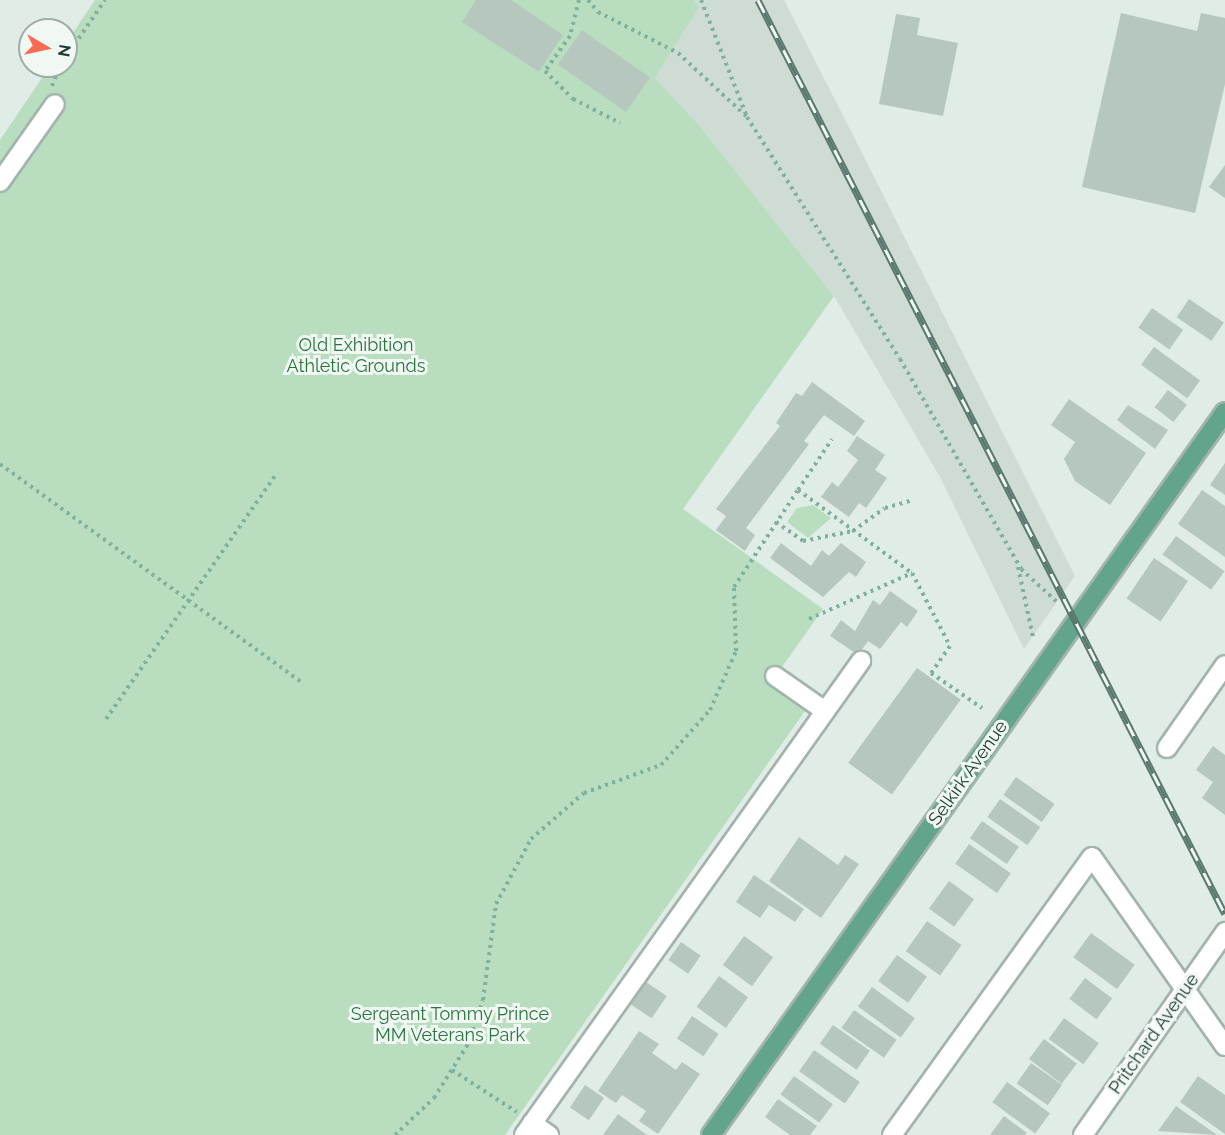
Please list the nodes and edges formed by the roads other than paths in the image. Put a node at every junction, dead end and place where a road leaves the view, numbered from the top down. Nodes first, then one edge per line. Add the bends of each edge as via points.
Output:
1 (55, 104) dead end
2 (0, 182) edge
3 (1225, 412) edge
4 (861, 661) dead end
5 (1225, 665) edge
6 (775, 676) dead end
7 (825, 711) junction
8 (1167, 748) dead end
9 (1225, 932) edge
10 (1185, 989) junction
11 (1225, 1046) edge
12 (528, 1129) edge
13 (549, 1135) edge
14 (711, 1135) edge
15 (892, 1135) edge
16 (1083, 1135) edge

1 - 2 street
3 - 14 main road, Selkirk Avenue
4 - 7 street
5 - 8 street
6 - 7 street
7 - 12 street
9 - 10 street, Pritchard Avenue
10 - 11 street
10 - 15 street via 1092,856
10 - 16 street, Pritchard Avenue
12 - 13 street

